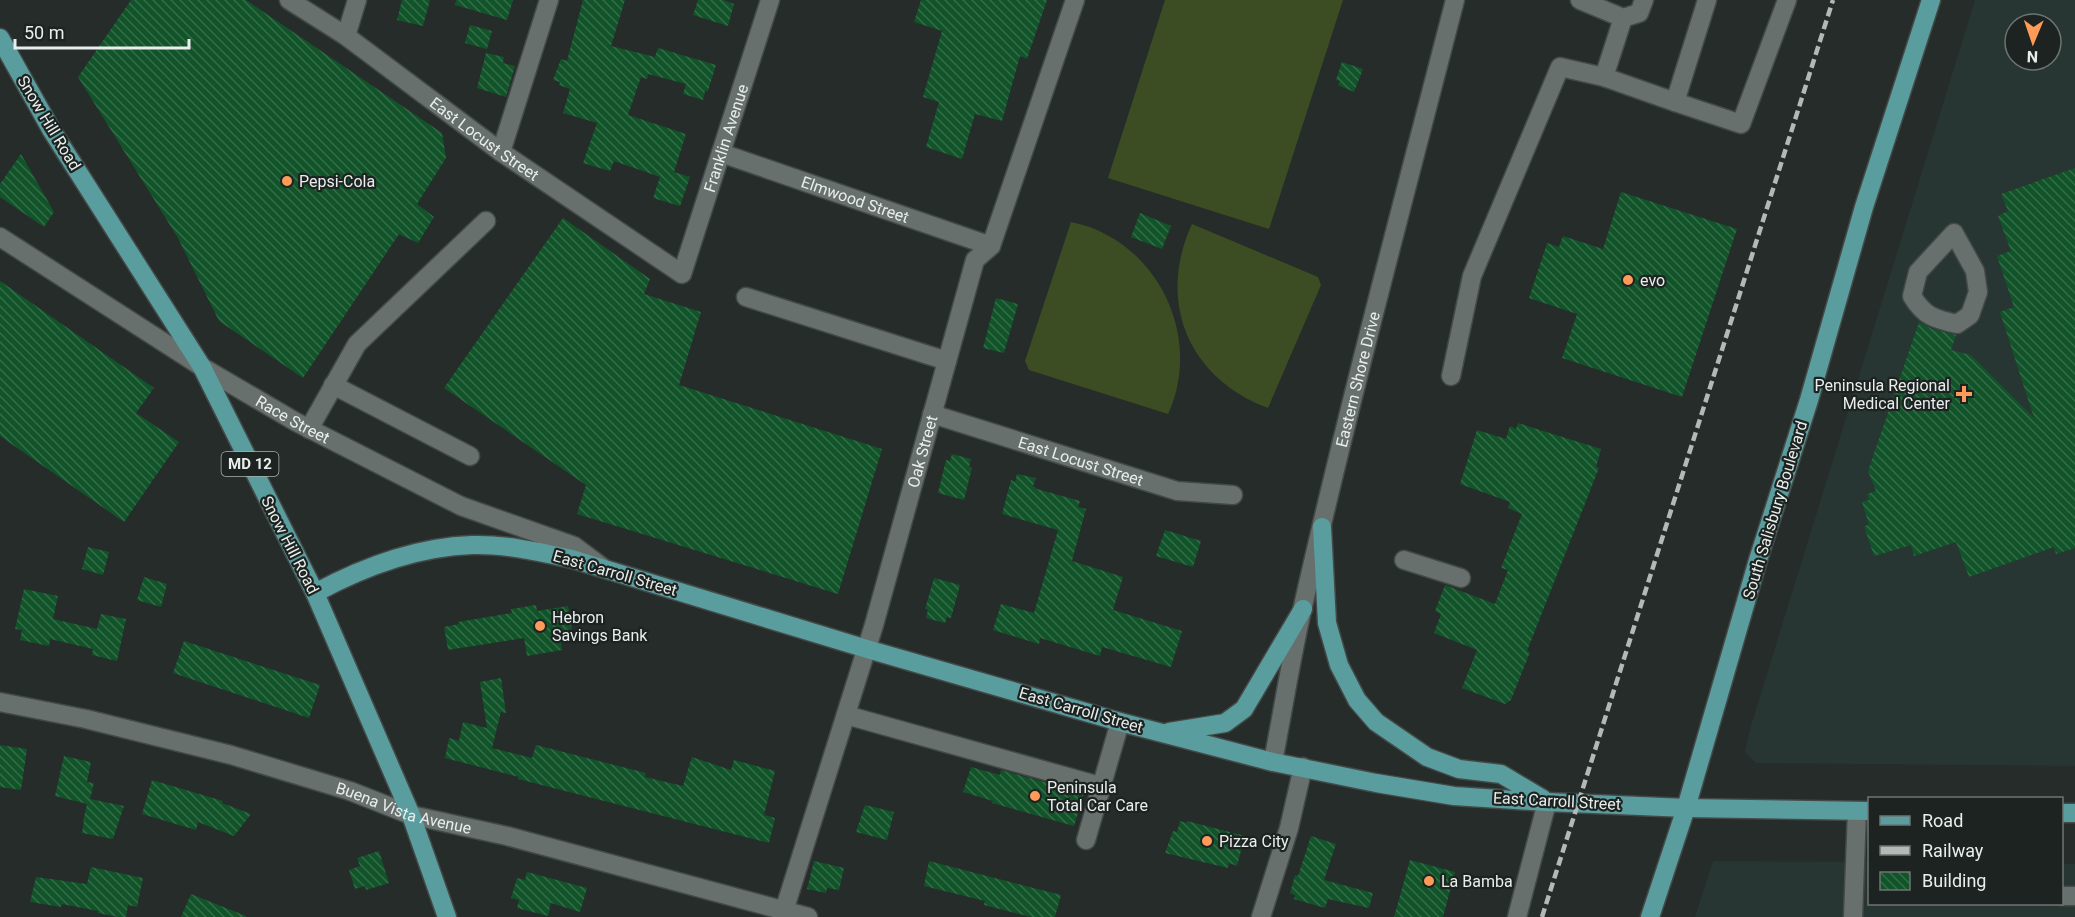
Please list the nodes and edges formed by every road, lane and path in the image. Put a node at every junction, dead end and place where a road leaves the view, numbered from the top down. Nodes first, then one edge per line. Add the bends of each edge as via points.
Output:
1 (289, 0) edge
2 (357, 0) edge
3 (549, 0) edge
4 (770, 0) edge
5 (1075, 0) edge
6 (1455, 0) edge
7 (1644, 0) edge
8 (1707, 0) edge
9 (1788, 0) edge
10 (1931, 0) edge
11 (1583, 1) edge
12 (1623, 18) junction
13 (346, 36) junction
14 (0, 38) edge
15 (1604, 77) junction
16 (1675, 102) junction
17 (501, 152) junction
18 (721, 153) junction
19 (486, 221) dead end
20 (1954, 233) joint
21 (0, 237) edge
22 (991, 246) junction
23 (682, 274) joint
24 (746, 297) dead end
25 (947, 361) junction
26 (202, 367) junction
27 (1451, 376) dead end
28 (333, 385) junction
29 (932, 414) junction
30 (309, 429) junction
31 (470, 456) dead end
32 (1233, 495) dead end
33 (1322, 527) junction
34 (1404, 560) dead end
35 (604, 568) junction
36 (1461, 578) dead end
37 (315, 593) junction
38 (1303, 609) junction
39 (867, 649) junction
40 (0, 702) edge
41 (846, 716) junction
42 (1120, 722) junction
43 (1164, 733) junction
44 (1273, 762) junction
45 (1303, 767) junction
46 (1100, 786) junction
47 (1547, 802) junction
48 (1686, 808) junction
49 (1863, 811) edge
50 (411, 815) junction
51 (1086, 840) dead end
52 (1861, 894) edge
53 (784, 911) junction
54 (447, 917) edge
55 (808, 917) edge
56 (1261, 917) edge
57 (1517, 917) edge
58 (1650, 917) edge
59 (1853, 917) edge

1 - 13 street, East Locust Street
2 - 13 street
3 - 17 street
4 - 18 street, Franklin Avenue
5 - 22 street, Oak Street
6 - 33 street, Eastern Shore Drive
7 - 12 street via 1639,13
8 - 16 street
9 - 16 street via 1741,124
10 - 48 main road, South Salisbury Boulevard via 1864,207
11 - 12 street
12 - 15 street
13 - 17 street, East Locust Street
14 - 26 main road, Snow Hill Road / MD 12 via 52,131
15 - 16 street
15 - 27 street via 1560,68 1472,276
17 - 23 street, East Locust Street
18 - 22 street, Elmwood Street
18 - 23 street, Franklin Avenue
19 - 28 street via 357,344
20 - 20 street via 1918,272 1912,296 1920,309 1940,321 1957,324 1970,315 1978,292 1975,271
21 - 26 street, Race Street
22 - 25 street, Oak Street via 975,260
24 - 25 street
25 - 29 street, Oak Street
26 - 30 street, Race Street
26 - 37 main road, Snow Hill Road / MD 12
28 - 30 street
28 - 31 street
29 - 32 street, East Locust Street via 1177,491
29 - 39 street, Oak Street
30 - 35 street, Race Street via 461,506 574,546
33 - 38 street, Eastern Shore Drive
33 - 47 main road via 1327,623 1339,665 1357,700 1376,722 1427,758 1459,769 1501,774
34 - 36 street
35 - 37 main road, East Carroll Street via 526,549 473,545 418,551
35 - 39 main road, East Carroll Street
37 - 50 main road, Snow Hill Road / MD 12
38 - 43 main road via 1244,709 1225,723
38 - 44 street, Eastern Shore Drive
39 - 41 street, Oak Street
39 - 42 main road, East Carroll Street
40 - 50 street, Buena Vista Avenue via 231,755 350,791
41 - 46 street
41 - 53 street, Oak Street
42 - 43 main road, East Carroll Street
42 - 46 street
43 - 44 main road, East Carroll Street
44 - 45 main road, East Carroll Street
45 - 47 main road, East Carroll Street via 1454,796
45 - 56 street
46 - 51 street
47 - 48 main road, East Carroll Street
47 - 57 street
48 - 49 main road, East Carroll Street
48 - 58 main road, South Salisbury Boulevard
49 - 52 street
50 - 53 street, Buena Vista Avenue
50 - 54 main road, Snow Hill Road / MD 12
52 - 59 street
53 - 55 street, Buena Vista Avenue

